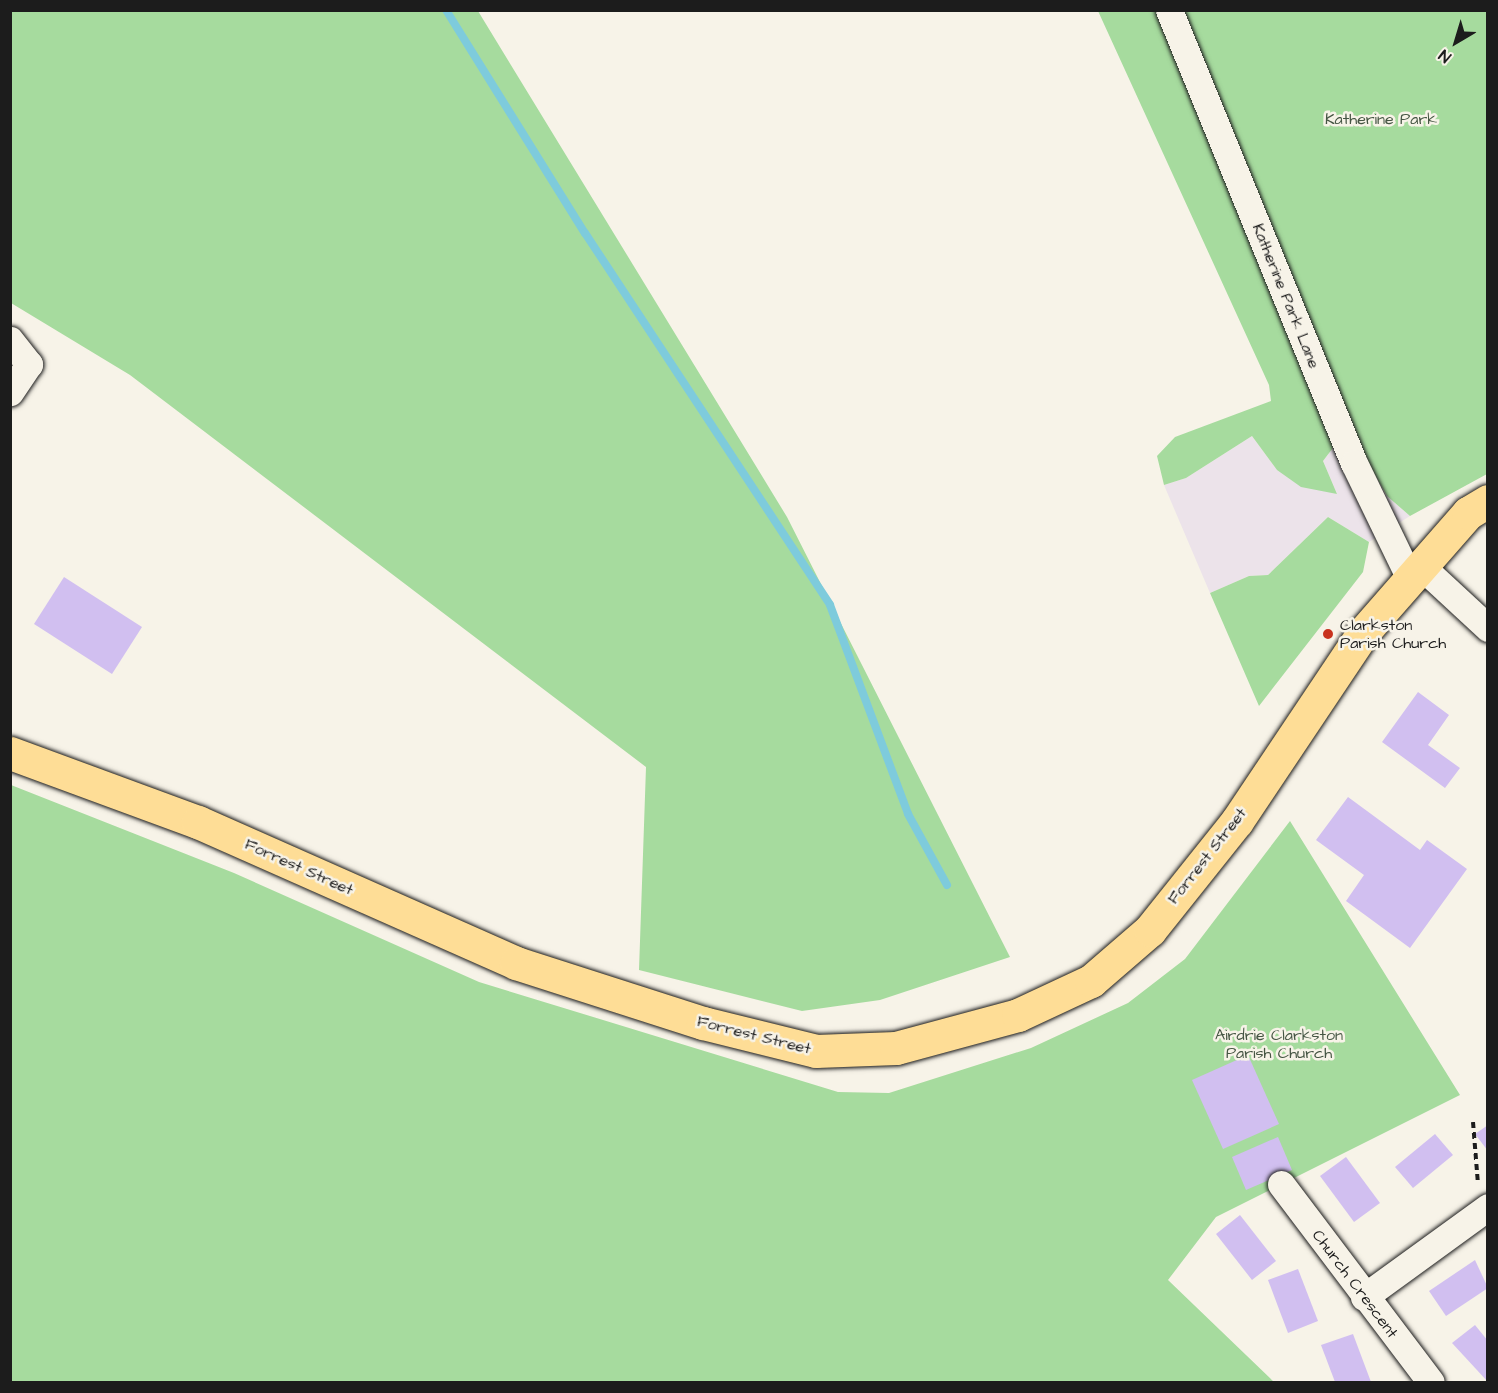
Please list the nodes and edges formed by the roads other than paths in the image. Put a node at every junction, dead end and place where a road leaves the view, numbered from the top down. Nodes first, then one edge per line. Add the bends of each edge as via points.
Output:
1 (1169, 10) edge
2 (10, 340) edge
3 (10, 392) edge
4 (1488, 501) edge
5 (1415, 572) junction
6 (1488, 628) edge
7 (10, 753) edge
8 (1281, 1184) dead end
9 (1484, 1210) edge
10 (1364, 1297) junction
11 (1431, 1383) edge

1 - 5 street, Katherine Park Lane via 1354,463
2 - 3 street via 29,364
4 - 5 main road, Forrest Street via 1468,513
5 - 6 street
5 - 7 main road, Forrest Street via 1362,634 1237,821 1150,930 1090,981 1018,1015 896,1048 816,1051 703,1023 516,963 198,822
8 - 10 street, Church Crescent
9 - 10 street
10 - 11 street, Church Crescent

